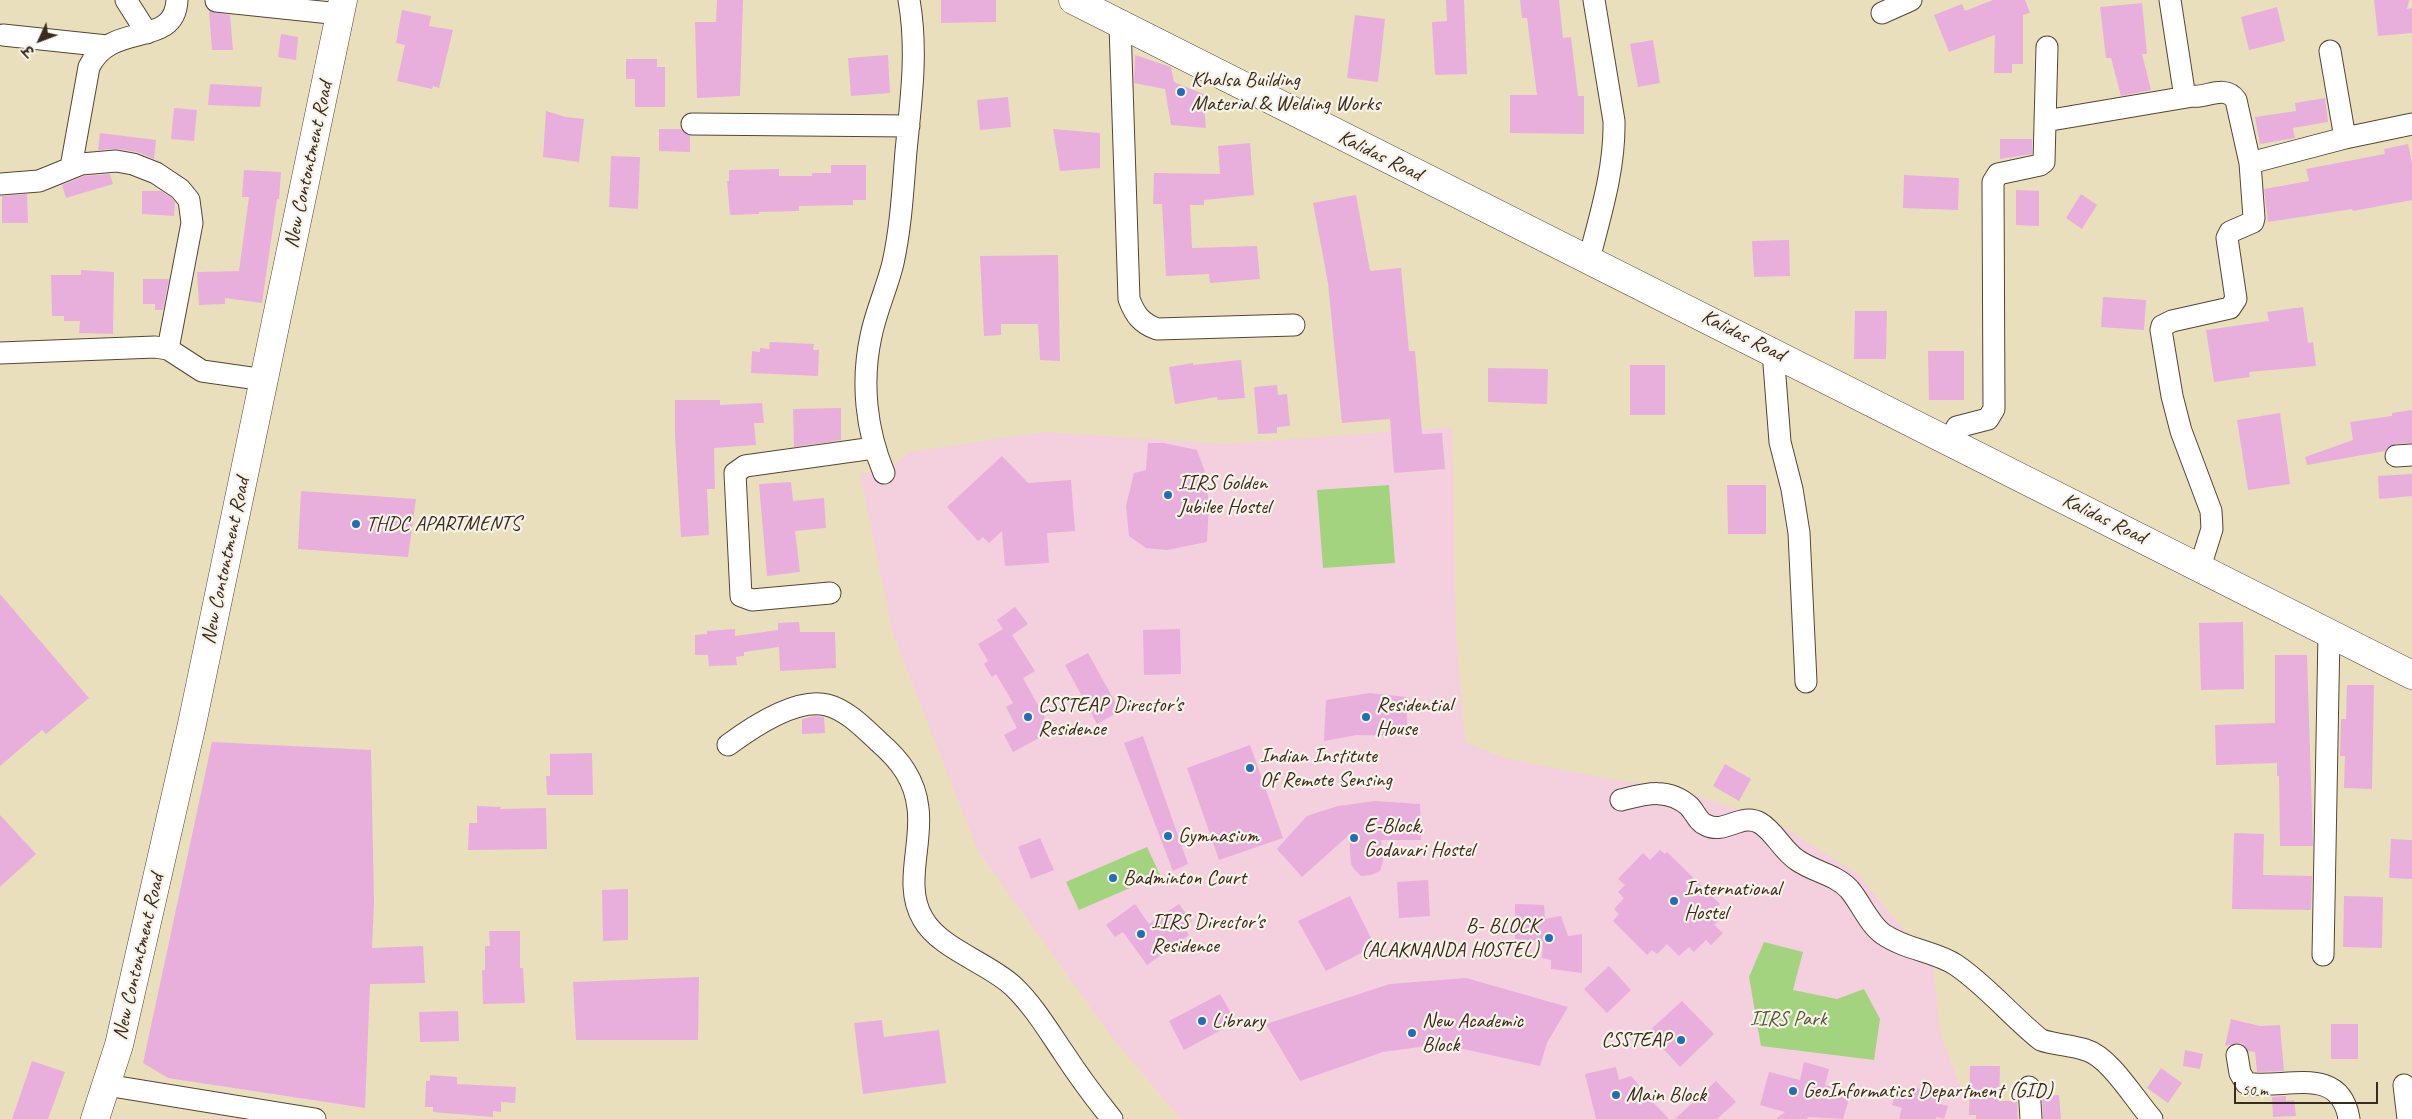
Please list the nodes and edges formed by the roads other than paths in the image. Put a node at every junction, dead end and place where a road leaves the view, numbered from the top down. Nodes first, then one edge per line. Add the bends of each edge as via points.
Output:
1 (126, 0) edge
2 (177, 0) edge
3 (909, 0) edge
4 (1594, 0) edge
5 (1911, 0) edge
6 (2170, 0) edge
7 (216, 1) edge
8 (1082, 2) edge
9 (341, 7) edge
10 (1882, 13) dead end
11 (1120, 25) junction
12 (146, 33) junction
13 (3, 35) dead end
14 (107, 46) junction
15 (2047, 47) dead end
16 (2330, 51) dead end
17 (2193, 96) junction
18 (2045, 121) junction
19 (692, 124) dead end
20 (2412, 124) edge
21 (908, 126) junction
22 (2345, 138) junction
23 (2250, 163) junction
24 (71, 167) junction
25 (0, 184) edge
26 (1590, 259) junction
27 (1294, 326) dead end
28 (168, 349) junction
29 (1774, 351) junction
30 (0, 353) edge
31 (265, 380) junction
32 (1949, 442) junction
33 (874, 448) junction
34 (884, 473) dead end
35 (2200, 567) junction
36 (830, 593) dead end
37 (2329, 634) junction
38 (2412, 675) edge
39 (1806, 682) dead end
40 (728, 745) dead end
41 (1621, 800) dead end
42 (2323, 955) dead end
43 (2237, 1055) dead end
44 (106, 1085) junction
45 (2404, 1085) dead end
46 (2029, 1087) dead end
47 (95, 1119) edge
48 (315, 1119) edge
49 (1112, 1119) edge
50 (2030, 1119) edge
51 (2152, 1119) edge
52 (2348, 1119) edge
53 (2408, 1119) edge

1 - 12 street
2 - 12 street via 172,19
3 - 21 street via 914,50
4 - 26 street via 1614,139 1608,185
5 - 10 street
6 - 17 street via 2184,91
7 - 9 street
8 - 11 street, Kalidas Road
9 - 31 street, New Contontment Road
11 - 26 street, Kalidas Road
11 - 27 street via 1129,299 1134,313 1144,324 1157,329
12 - 14 street via 126,37
13 - 14 street
14 - 24 street via 89,67
15 - 18 street
16 - 22 street
17 - 18 street
17 - 23 street via 2232,94
18 - 32 street via 2044,162 1998,174 1993,182 1994,409 1988,419 1957,426
19 - 21 street
20 - 22 street
21 - 33 street via 893,263 870,336 866,400
22 - 23 street
23 - 35 street via 2254,221 2230,232 2227,238 2235,303 2230,308 2172,321 2161,330 2181,431 2211,511 2212,529
24 - 25 street via 39,181
24 - 28 street via 95,162 134,164 168,180 189,200 192,223
26 - 29 street, Kalidas Road
28 - 30 street
28 - 31 street via 202,371
29 - 32 street, Kalidas Road
29 - 39 street via 1780,442 1799,533
31 - 44 street, New Contontment Road via 119,1045
32 - 35 street, Kalidas Road
33 - 34 street
33 - 36 street via 745,466 736,473 741,596 752,600
35 - 37 street, Kalidas Road
37 - 38 street, Kalidas Road
37 - 42 street
40 - 49 street via 761,722 808,705 826,705 854,720 883,745 902,764 913,784 918,809 914,892 924,921 932,932 1012,986 1046,1027
41 - 51 street via 1662,793 1679,798 1705,825 1716,828 1746,819 1759,822 1798,861 1829,874 1848,887 1881,932 1895,942 1955,964 2041,1040 2088,1050 2100,1057 2119,1075
43 - 52 street via 2240,1073 2246,1083 2299,1082 2327,1087 2345,1104
44 - 47 street, New Contontment Road
44 - 48 street
45 - 53 street
46 - 50 street

